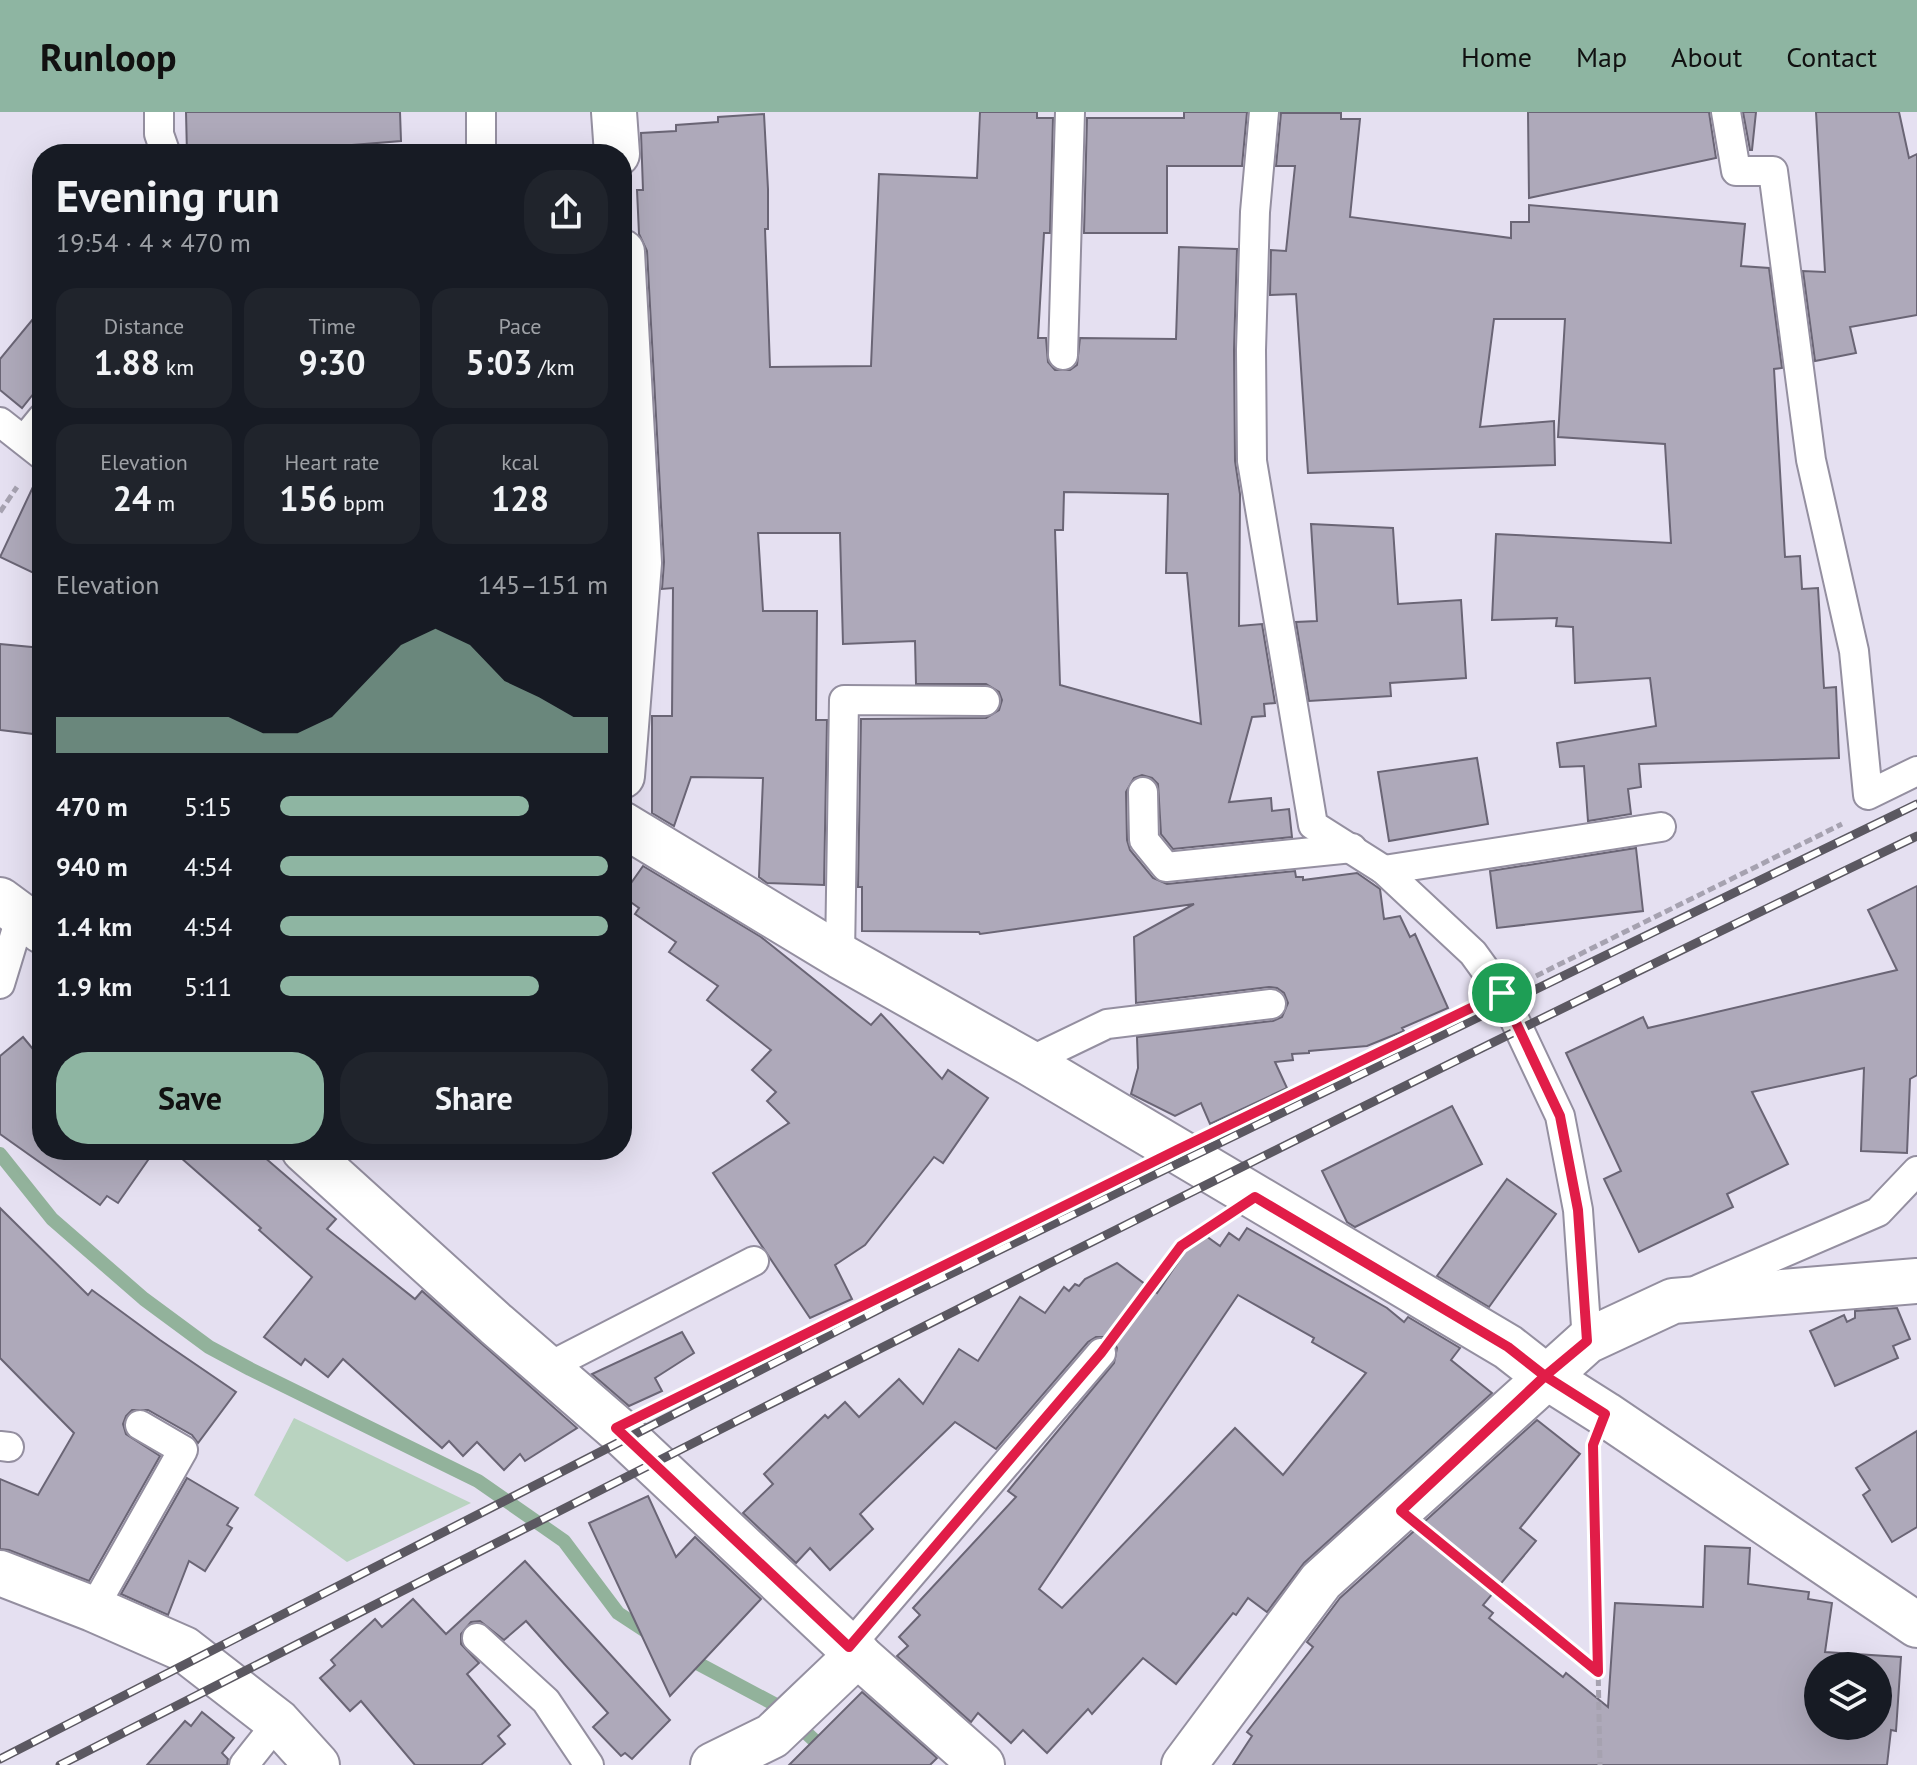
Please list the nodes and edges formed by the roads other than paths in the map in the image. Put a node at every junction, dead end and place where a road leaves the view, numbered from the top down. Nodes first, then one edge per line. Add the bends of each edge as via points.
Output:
1 (159, 112) edge
2 (481, 112) edge
3 (614, 112) edge
4 (1070, 112) edge
5 (1264, 112) edge
6 (1726, 112) edge
7 (162, 144) edge
8 (481, 144) edge
9 (616, 144) edge
10 (1063, 355) dead end
11 (0, 422) edge
12 (632, 435) edge
13 (32, 447) edge
14 (632, 651) edge
15 (985, 701) dead end
16 (1917, 771) edge
17 (1143, 792) dead end
18 (1661, 827) dead end
19 (632, 830) edge
20 (1352, 848) junction
21 (1384, 870) junction
22 (21, 915) edge
23 (840, 956) junction
24 (0, 984) edge
25 (1271, 1004) dead end
26 (1028, 1062) junction
27 (315, 1160) edge
28 (1917, 1171) edge
29 (754, 1261) dead end
30 (1917, 1281) edge
31 (1673, 1301) junction
32 (1587, 1341) junction
33 (1101, 1353) road end
34 (546, 1368) junction
35 (1545, 1376) junction
36 (140, 1425) dead end
37 (0, 1573) edge
38 (93, 1609) junction
39 (1917, 1625) edge
40 (477, 1638) dead end
41 (854, 1650) junction
42 (278, 1722) junction
43 (244, 1765) edge
44 (317, 1765) edge
45 (589, 1765) edge
46 (713, 1765) edge
47 (982, 1765) edge
48 (1184, 1765) edge

1 - 7 lane
2 - 8 lane
3 - 9 street
4 - 10 lane
5 - 20 lane via 1255,212 1252,461 1313,825
6 - 16 lane via 1736,171 1773,171 1811,460 1854,651 1868,795
11 - 13 lane
12 - 14 street via 639,563
15 - 23 lane via 844,700
17 - 20 lane via 1144,840 1166,867
18 - 21 lane
19 - 23 street
20 - 21 lane
21 - 32 lane via 1473,953 1502,993 1560,1116 1578,1210
22 - 24 lane
23 - 26 street
25 - 26 lane via 1107,1024
26 - 35 street via 1508,1347
27 - 34 street
28 - 31 lane via 1878,1212
29 - 34 lane
30 - 31 street
31 - 32 street
32 - 35 street
33 - 41 lane
34 - 41 street
35 - 39 street
35 - 48 street via 1321,1581
36 - 38 lane via 183,1450
37 - 38 street
38 - 42 street via 184,1649
40 - 45 lane via 546,1701
41 - 46 street via 772,1736
41 - 47 street
42 - 43 lane
42 - 44 street

